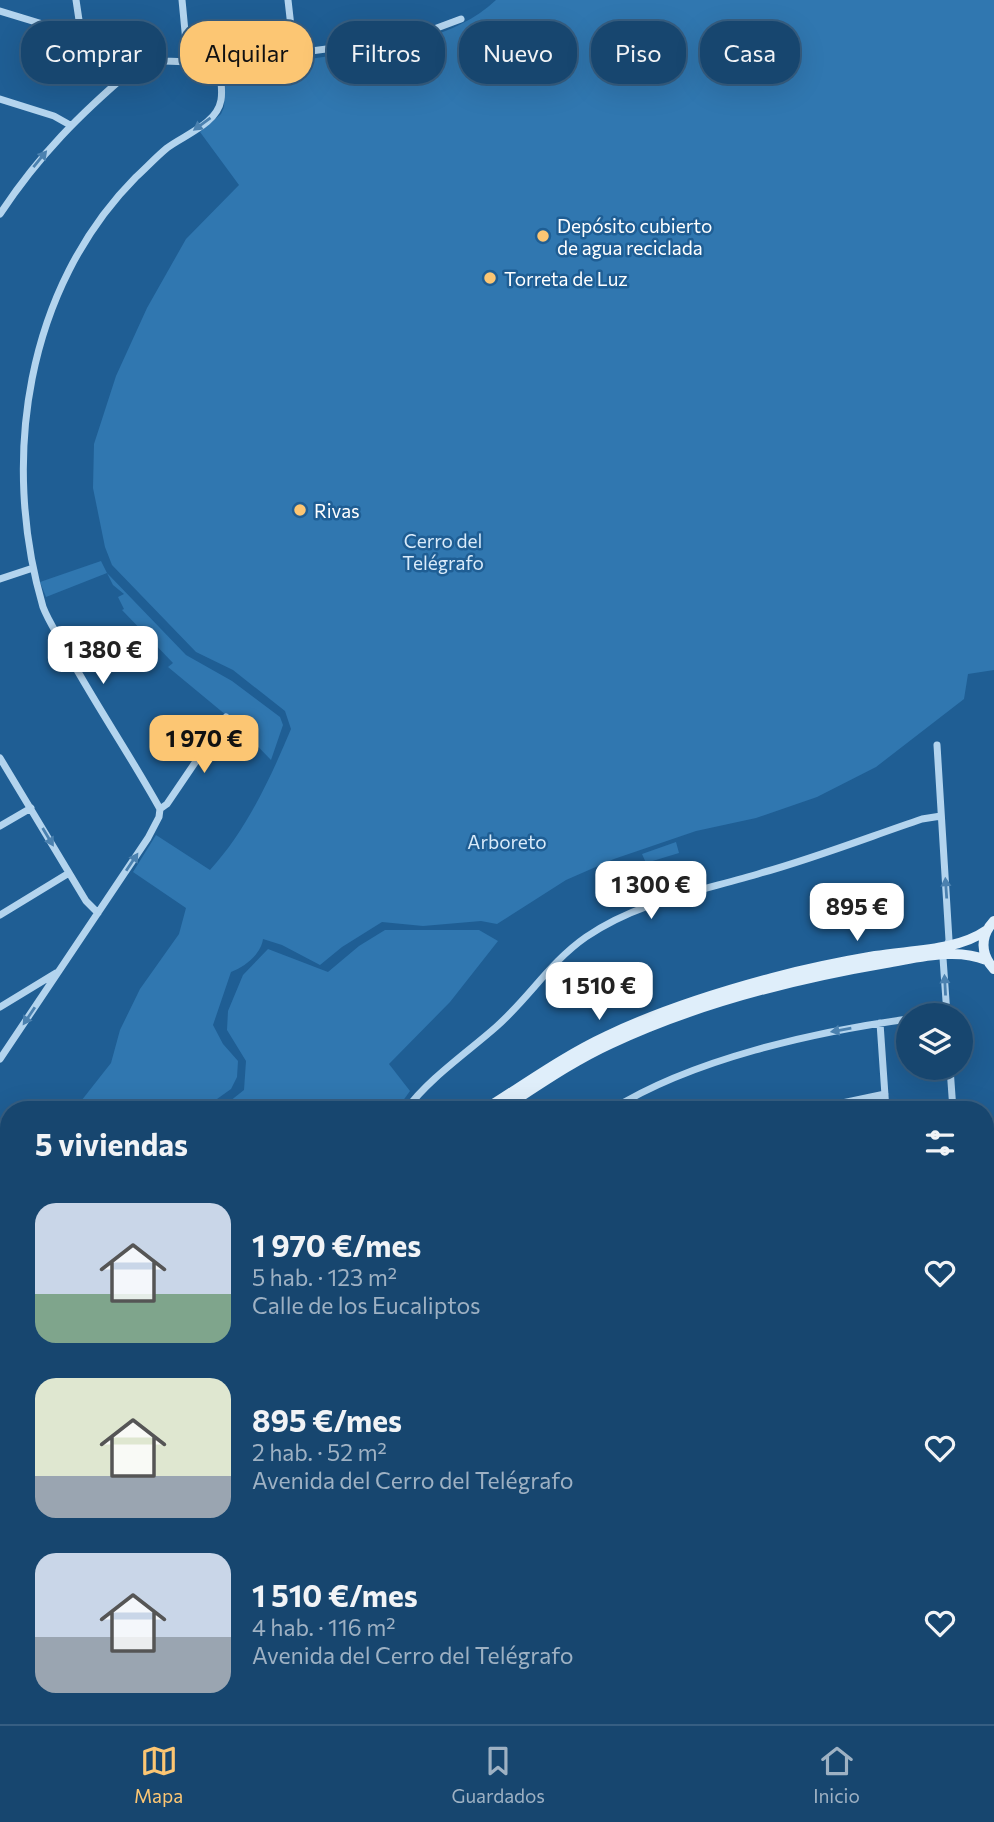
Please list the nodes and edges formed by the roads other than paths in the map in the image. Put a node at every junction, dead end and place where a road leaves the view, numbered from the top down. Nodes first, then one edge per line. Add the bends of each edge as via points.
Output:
1 (76, 0) edge
2 (182, 0) edge
3 (288, 0) edge
4 (0, 12) edge
5 (461, 19) dead end
6 (30, 21) edge
7 (79, 21) edge
8 (184, 21) edge
9 (290, 21) edge
10 (313, 51) edge
11 (116, 84) edge
12 (221, 84) edge
13 (0, 99) edge
14 (71, 125) junction
15 (0, 214) edge
16 (30, 569) junction
17 (0, 579) edge
18 (226, 717) dead end
19 (937, 745) dead end
20 (0, 758) edge
21 (30, 808) junction
22 (160, 809) junction
23 (941, 816) junction
24 (0, 826) edge
25 (69, 873) junction
26 (98, 913) junction
27 (0, 915) edge
28 (991, 925) edge
29 (947, 950) junction
30 (986, 960) junction
31 (994, 970) edge
32 (57, 972) junction
33 (34, 985) junction
34 (44, 992) junction
35 (947, 1003) edge
36 (0, 1007) edge
37 (896, 1021) edge
38 (880, 1023) junction
39 (0, 1059) edge
40 (951, 1080) edge
41 (885, 1094) junction
42 (416, 1101) edge
43 (499, 1101) edge
44 (515, 1101) edge
45 (624, 1101) edge
46 (852, 1101) edge
47 (885, 1101) edge
48 (952, 1101) edge

1 - 7 street
2 - 8 street
3 - 9 street
4 - 6 street
5 - 10 street via 410,38
11 - 14 street
12 -> 16 street via 218,110 167,148 87,234 43,320 26,370 16,433 18,505
13 - 14 street
15 -> 14 street
16 - 17 street
16 - 22 street via 44,609 75,668
18 - 22 street
19 - 23 street
20 - 21 street
21 - 24 street
21 -> 25 street
26 -> 22 street via 148,838
29 -> 23 street
23 - 42 street via 682,894 589,935 546,971 499,1024
25 - 26 street
25 - 27 street
26 - 32 street
28 - 29 street
28 - 30 street via 983,946
29 - 30 street
35 -> 29 street
29 - 43 street via 810,969 675,1008 605,1037
29 - 44 street via 812,977 678,1016 599,1050
30 - 31 street
32 - 33 street
32 - 34 street
33 - 34 street
33 - 36 street
34 -> 39 street
37 - 38 street
38 - 41 street
38 -> 45 street via 799,1038 700,1069
40 - 48 street
41 - 46 street
41 - 47 street

